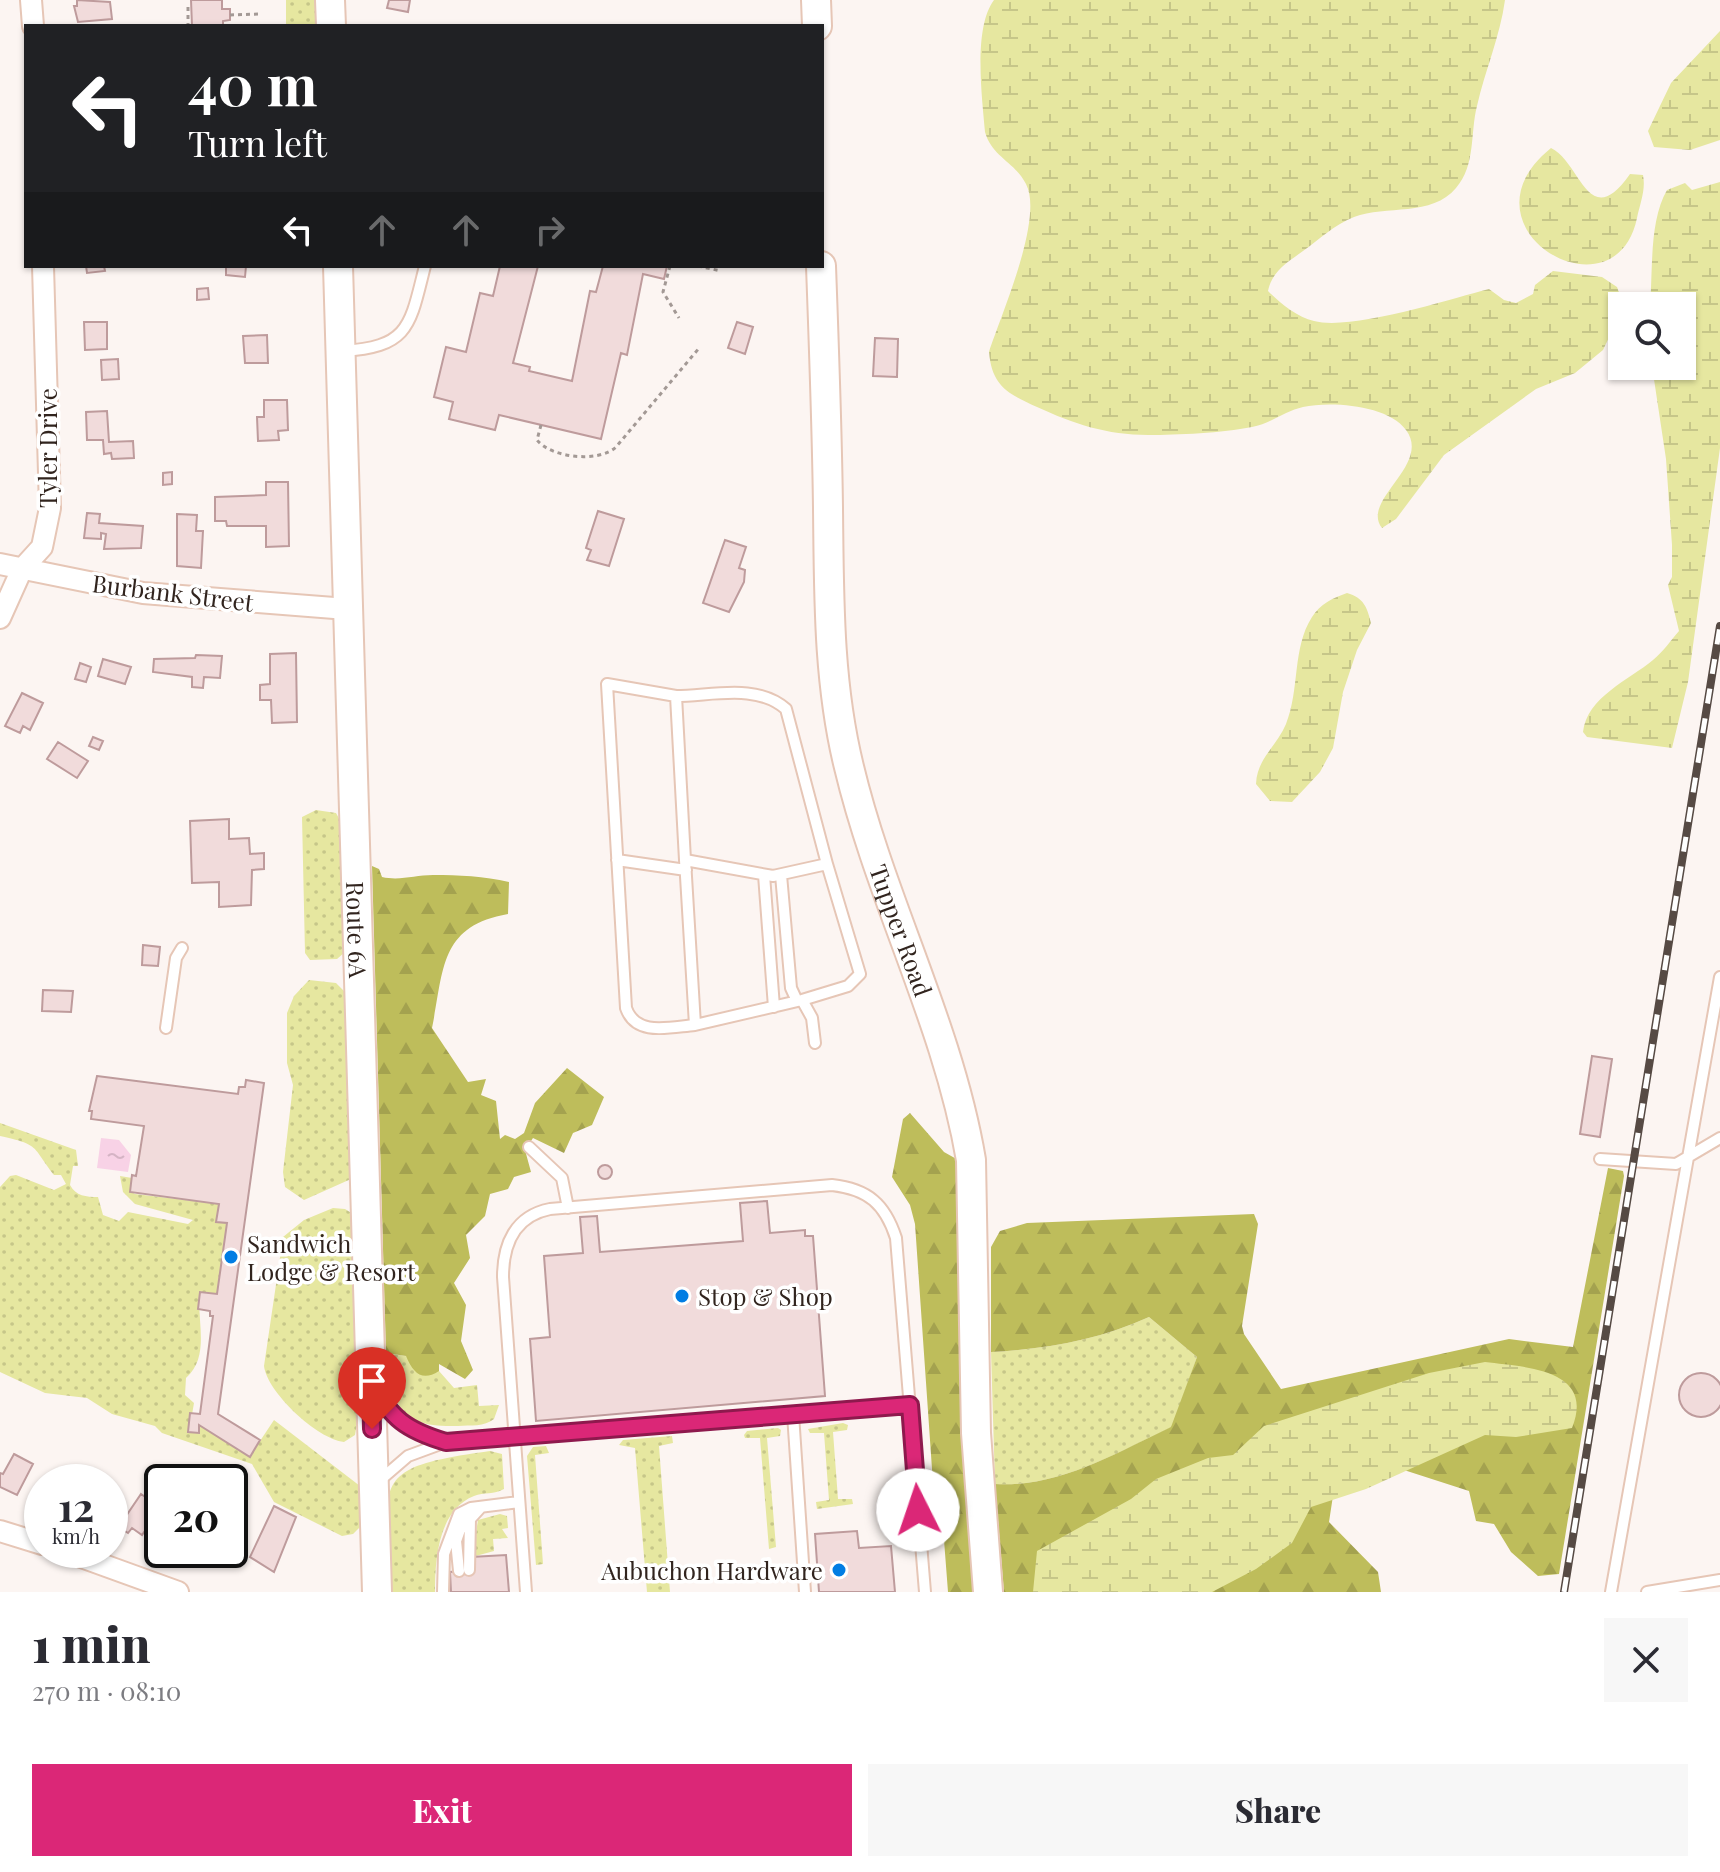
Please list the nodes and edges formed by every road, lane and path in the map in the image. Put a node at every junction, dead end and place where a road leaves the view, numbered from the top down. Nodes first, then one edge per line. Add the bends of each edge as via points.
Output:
1 (31, 0) edge
2 (330, 0) edge
3 (816, 0) edge
4 (188, 7) dead end
5 (260, 14) dead end
6 (230, 15) dead end
7 (33, 24) edge
8 (188, 24) edge
9 (331, 24) edge
10 (817, 24) edge
11 (43, 268) edge
12 (338, 268) edge
13 (424, 268) edge
14 (669, 268) edge
15 (707, 268) edge
16 (821, 268) edge
17 (721, 271) dead end
18 (679, 318) dead end
19 (700, 347) dead end
20 (341, 351) junction
21 (541, 425) dead end
22 (0, 564) edge
23 (22, 569) junction
24 (347, 609) junction
25 (0, 618) edge
26 (676, 696) junction
27 (617, 860) junction
28 (827, 864) junction
29 (685, 865) junction
30 (764, 875) junction
31 (781, 875) junction
32 (182, 948) dead end
33 (1720, 977) edge
34 (799, 1001) junction
35 (774, 1007) junction
36 (695, 1025) junction
37 (166, 1028) dead end
38 (815, 1043) dead end
39 (1720, 1138) edge
40 (529, 1147) dead end
41 (1600, 1159) dead end
42 (1688, 1159) junction
43 (568, 1208) junction
44 (371, 1383) junction
45 (910, 1405) junction
46 (793, 1414) junction
47 (514, 1437) junction
48 (446, 1442) junction
49 (374, 1485) junction
50 (519, 1502) junction
51 (477, 1507) junction
52 (0, 1531) edge
53 (24, 1538) edge
54 (112, 1568) edge
55 (464, 1571) dead end
56 (1720, 1580) edge
57 (178, 1592) edge
58 (377, 1592) edge
59 (443, 1592) edge
60 (526, 1592) edge
61 (805, 1592) edge
62 (925, 1592) edge
63 (988, 1592) edge
64 (1611, 1592) edge
65 (1647, 1592) edge

1 - 7 street
2 - 9 main road
3 - 10 main road
4 - 8 path
5 - 6 path
11 - 23 street, Tyler Drive via 50,508 42,547
12 - 20 main road, Route 6A
13 - 20 lane via 413,311 396,339 377,348
14 - 18 path via 663,292
15 - 17 path
16 - 63 main road, Tupper Road via 830,616 838,717 859,805 954,1074 964,1117 971,1160 976,1433
19 - 21 path via 604,456 591,459 543,448 537,440
20 - 24 main road, Route 6A
22 - 23 street, Burbank Street
23 - 24 street, Burbank Street via 143,593
23 - 25 street, Tyler Drive
24 - 44 main road, Route 6A
26 - 27 lane via 607,684
26 - 28 lane via 717,692 766,697 786,709
26 - 29 lane
27 - 29 lane
27 - 36 lane via 629,1018 646,1028
28 - 31 lane
28 - 34 lane via 860,974 848,986
29 - 30 lane
29 - 36 lane
30 - 31 lane
30 - 35 lane
31 - 34 lane via 791,988
32 - 37 lane
33 - 42 lane
34 - 35 lane
34 - 38 lane via 812,1018
35 - 36 lane
39 - 42 lane
40 - 43 lane via 562,1178
41 - 42 lane via 1676,1164
42 - 64 lane
43 - 45 lane via 832,1185 861,1190 873,1197 896,1238
43 - 47 lane via 526,1217 505,1253
44 - 48 lane via 385,1407 409,1429
44 - 49 main road, Route 6A
45 - 46 lane
45 - 62 lane
46 - 47 lane
46 - 61 lane
47 - 48 lane
47 - 50 lane
48 - 49 lane via 408,1456
49 - 58 main road, Route 6A
50 - 51 lane
50 - 60 lane
51 - 55 lane via 470,1519
51 - 59 lane via 459,1514 447,1539
52 - 53 street
54 - 57 street
56 - 65 lane

